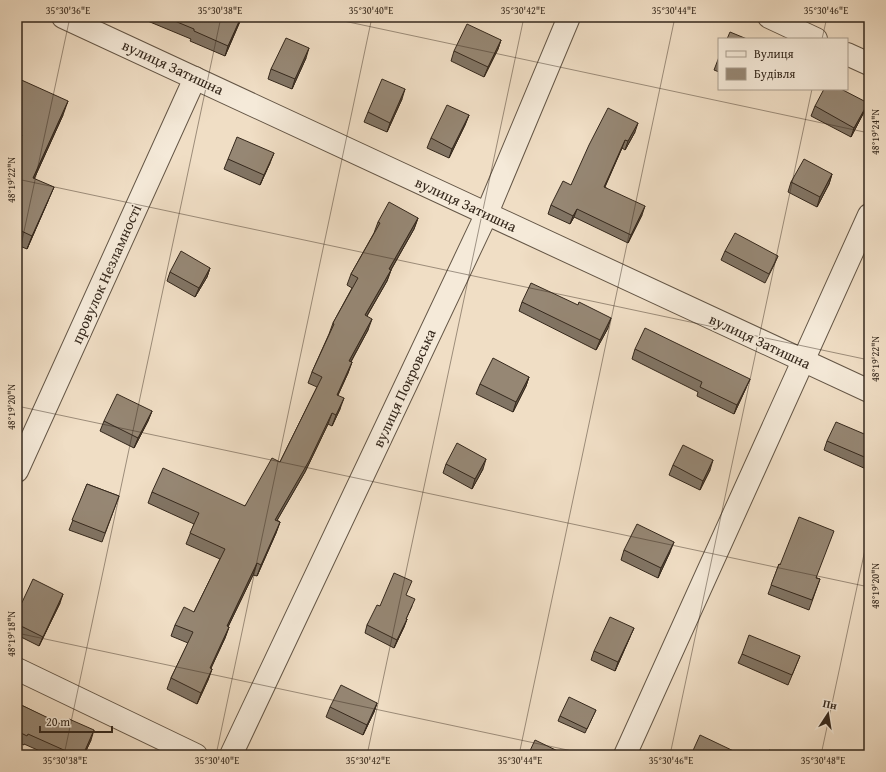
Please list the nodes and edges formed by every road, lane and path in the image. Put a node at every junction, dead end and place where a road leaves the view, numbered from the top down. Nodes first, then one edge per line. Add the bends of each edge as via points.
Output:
1 (64, 17) edge
2 (569, 17) edge
3 (769, 17) edge
4 (814, 38) edge
5 (848, 54) edge
6 (869, 64) edge
7 (196, 78) junction
8 (487, 213) junction
9 (869, 214) edge
10 (803, 361) junction
11 (869, 391) edge
12 (17, 471) edge
13 (17, 669) edge
14 (196, 755) edge
15 (231, 755) edge
16 (625, 755) edge

1 - 7 street, вулиця Затишна
2 - 8 street, вулиця Покровська
3 - 4 street
5 - 6 street
7 - 8 street, вулиця Затишна
7 - 12 street, провулок Незламності
8 - 10 street, вулиця Затишна
8 - 15 street, вулиця Покровська
9 - 10 street
10 - 11 street, вулиця Затишна
10 - 16 street
13 - 14 street

